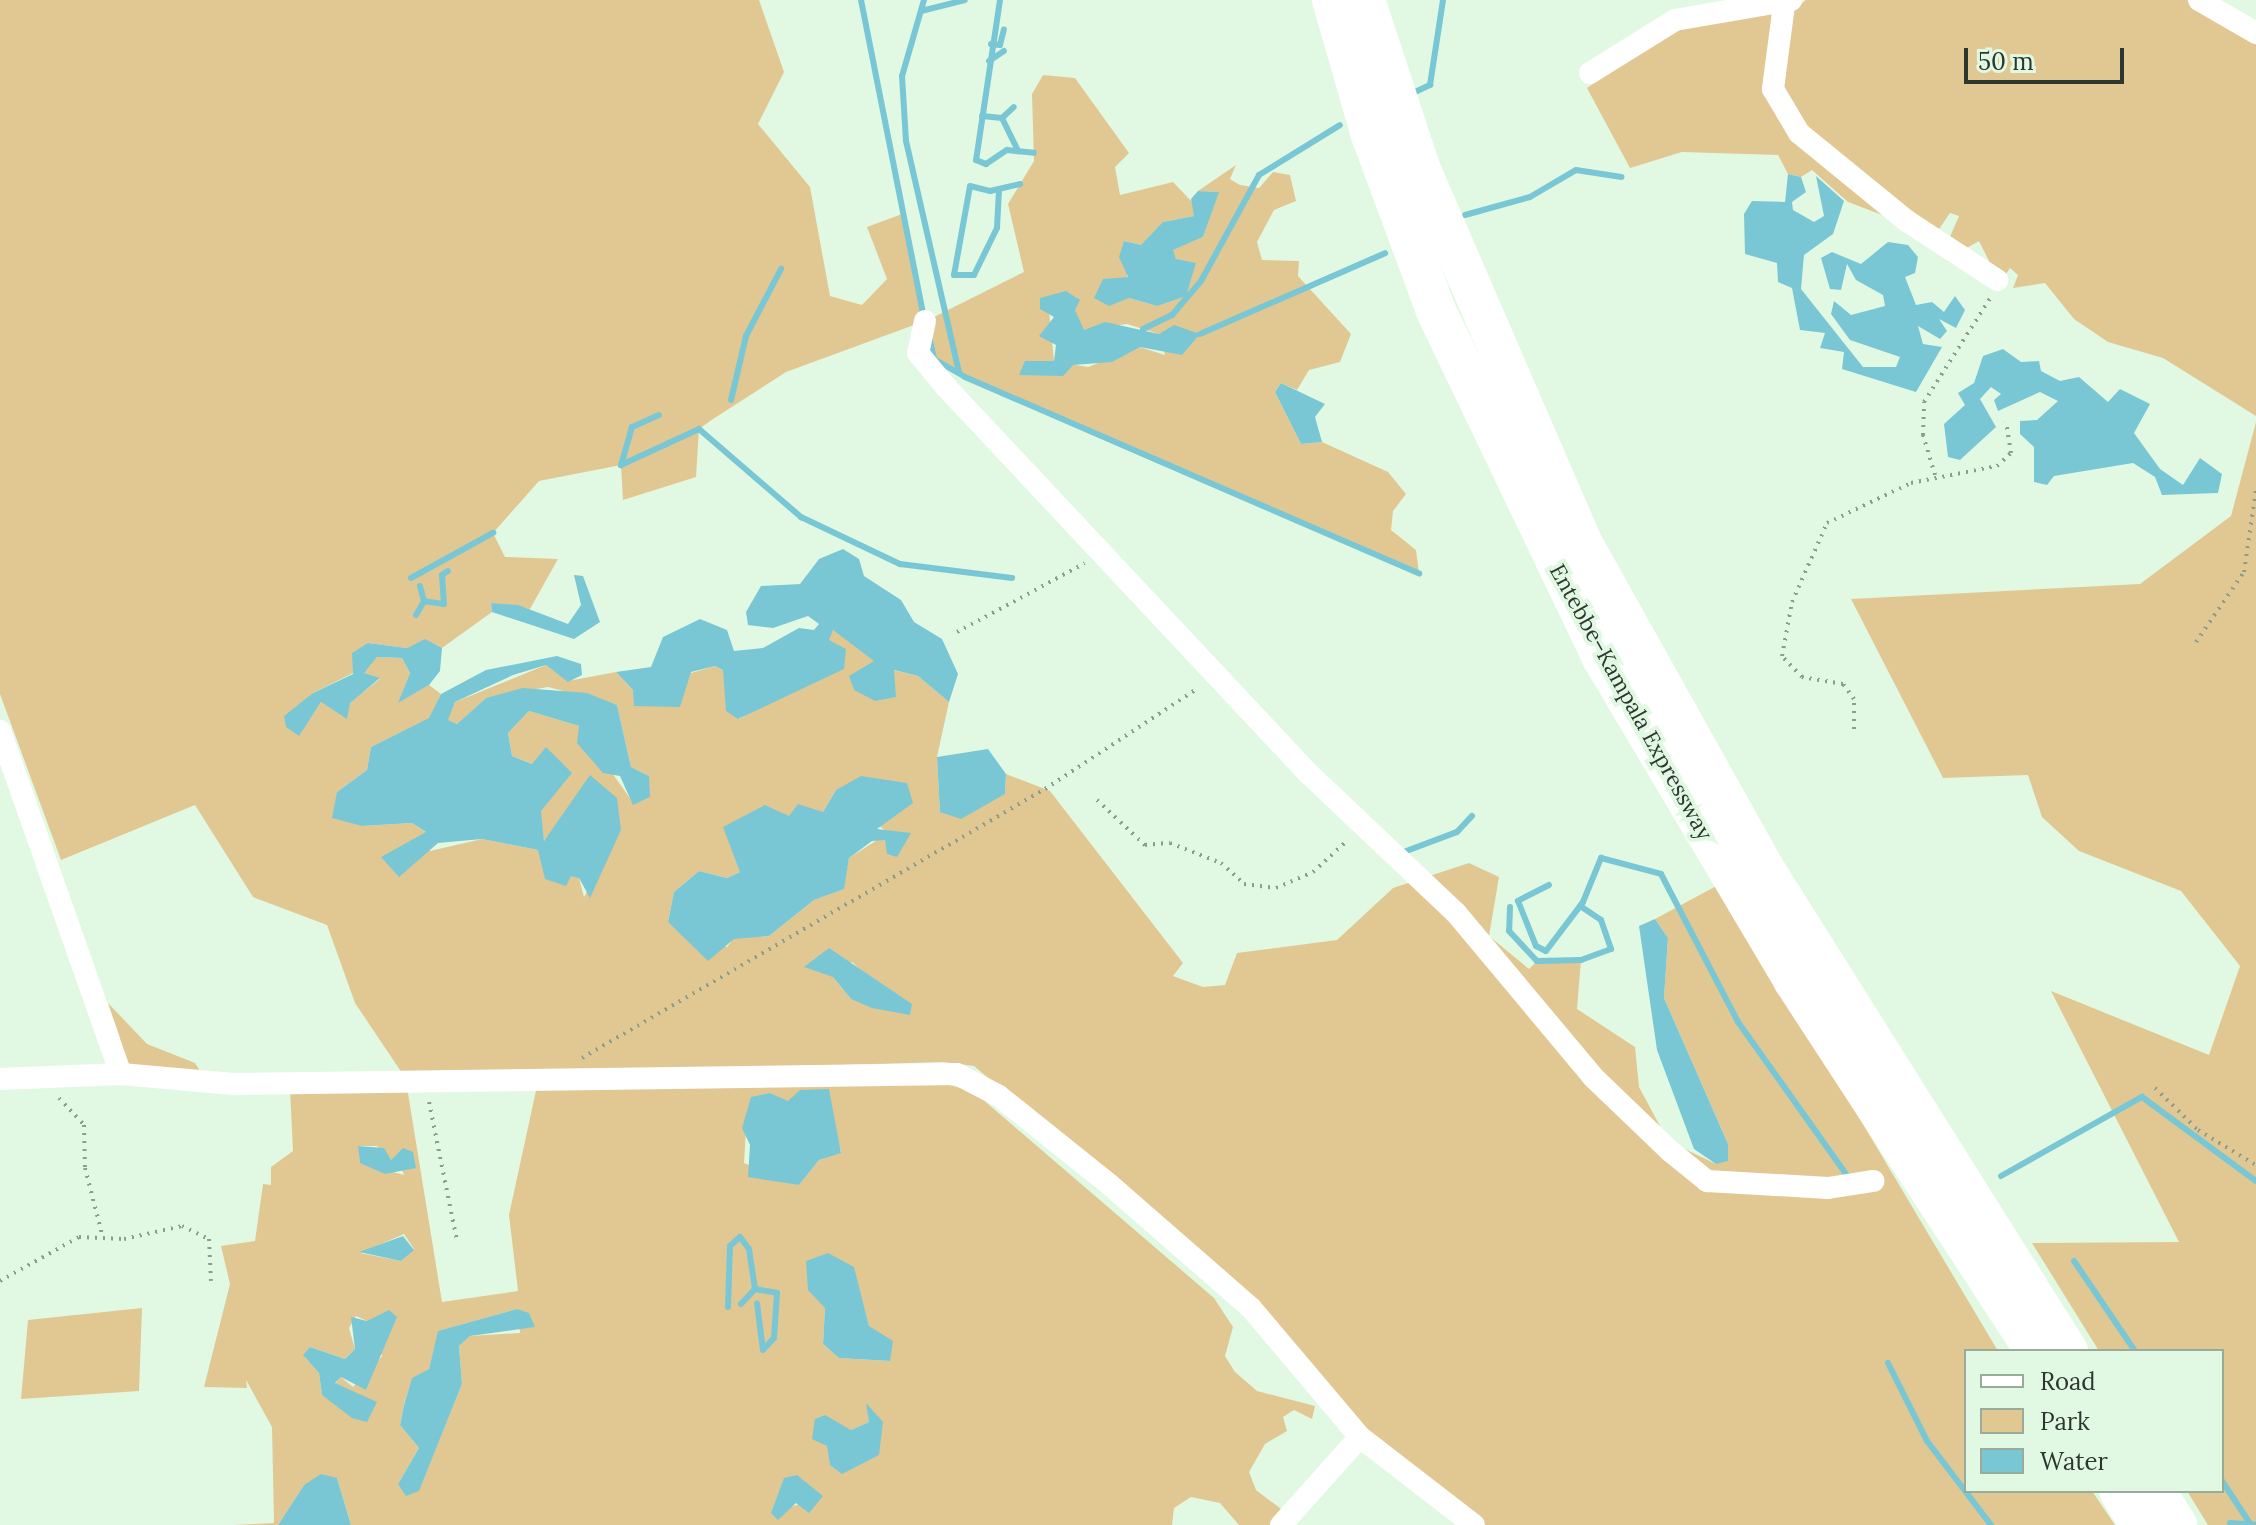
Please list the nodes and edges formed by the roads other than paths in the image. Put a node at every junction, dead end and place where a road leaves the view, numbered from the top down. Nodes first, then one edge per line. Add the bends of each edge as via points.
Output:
1 (1332, 0) edge
2 (1365, 0) edge
3 (2199, 0) edge
4 (1788, 3) edge
5 (2256, 33) edge
6 (1590, 73) dead end
7 (1997, 280) road end
8 (925, 321) dead end
9 (0, 731) edge
10 (121, 1074) junction
11 (0, 1079) edge
12 (1873, 1181) dead end
13 (2034, 1349) edge
14 (2067, 1349) edge
15 (1360, 1437) junction
16 (2120, 1493) edge
17 (2157, 1493) edge
18 (1281, 1525) edge
19 (1474, 1525) edge
20 (2140, 1525) edge
21 (2177, 1525) edge

1 - 13 highway, Entebbe–Kampala Expressway via 1371,135 1436,311 1601,656 1793,980
2 - 14 highway, Entebbe–Kampala Expressway via 1421,170 1583,544 1761,863
3 - 5 street
4 - 6 street via 1675,20
4 - 7 street via 1773,89 1799,133 1907,221
8 - 12 street via 918,353 1217,675 1456,913 1593,1077 1707,1181 1828,1188
9 - 10 street
10 - 11 street
10 - 15 street via 234,1084 935,1072 977,1082 1251,1308
15 - 18 street
15 - 19 street
16 - 20 highway
17 - 21 highway

